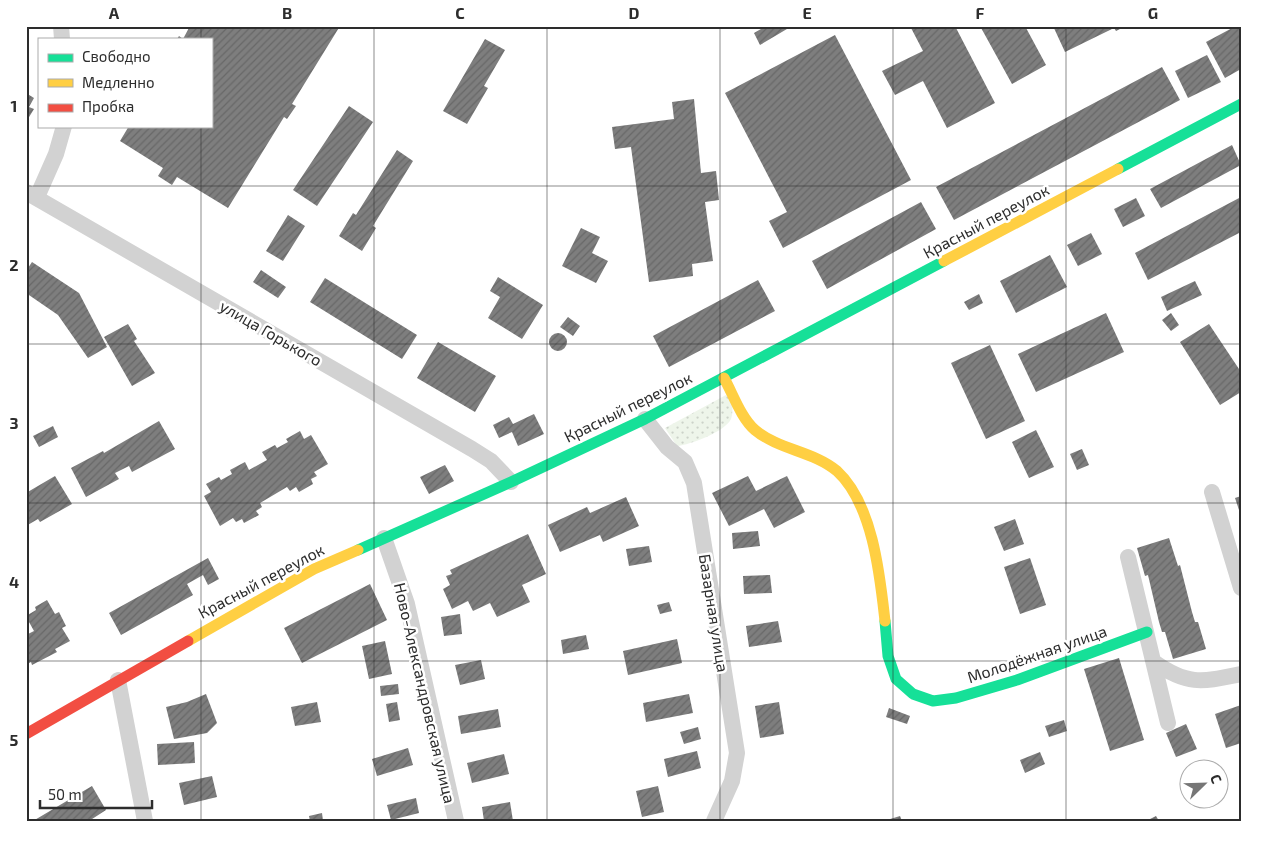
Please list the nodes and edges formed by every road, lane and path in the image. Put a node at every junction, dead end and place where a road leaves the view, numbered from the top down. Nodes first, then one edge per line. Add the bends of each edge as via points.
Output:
1 (1241, 104) edge
2 (63, 128) edge
3 (32, 195) edge
4 (724, 378) junction
5 (644, 419) junction
6 (511, 482) junction
7 (1212, 492) dead end
8 (384, 538) junction
9 (1128, 556) dead end
10 (1241, 588) edge
11 (1147, 632) junction
12 (1154, 662) junction
13 (1241, 674) edge
14 (118, 680) junction
15 (1168, 724) dead end
16 (26, 734) edge
17 (145, 821) edge
18 (456, 821) edge
19 (714, 821) edge

1 - 4 main road, Красный переулок
2 - 3 street via 56,154
3 - 6 street, улица Горького via 472,449 491,461
4 - 5 main road, Красный переулок
4 - 11 main road, Молодёжная улица via 754,429 827,463 845,481 861,512 875,555 887,625 888,658 896,681 909,693 929,701 951,699 1022,680
5 - 6 main road, Красный переулок
5 - 19 street, Базарная улица via 667,447 685,462 694,483 737,753 732,780
6 - 8 main road, Красный переулок
7 - 10 street
8 - 14 main road, Красный переулок via 274,590
8 - 18 street, Ново-Александровская улица via 407,604
9 - 11 street
11 - 12 street
12 - 13 street via 1172,675 1191,681
12 - 15 street
14 - 16 main road, Красный переулок
14 - 17 street

